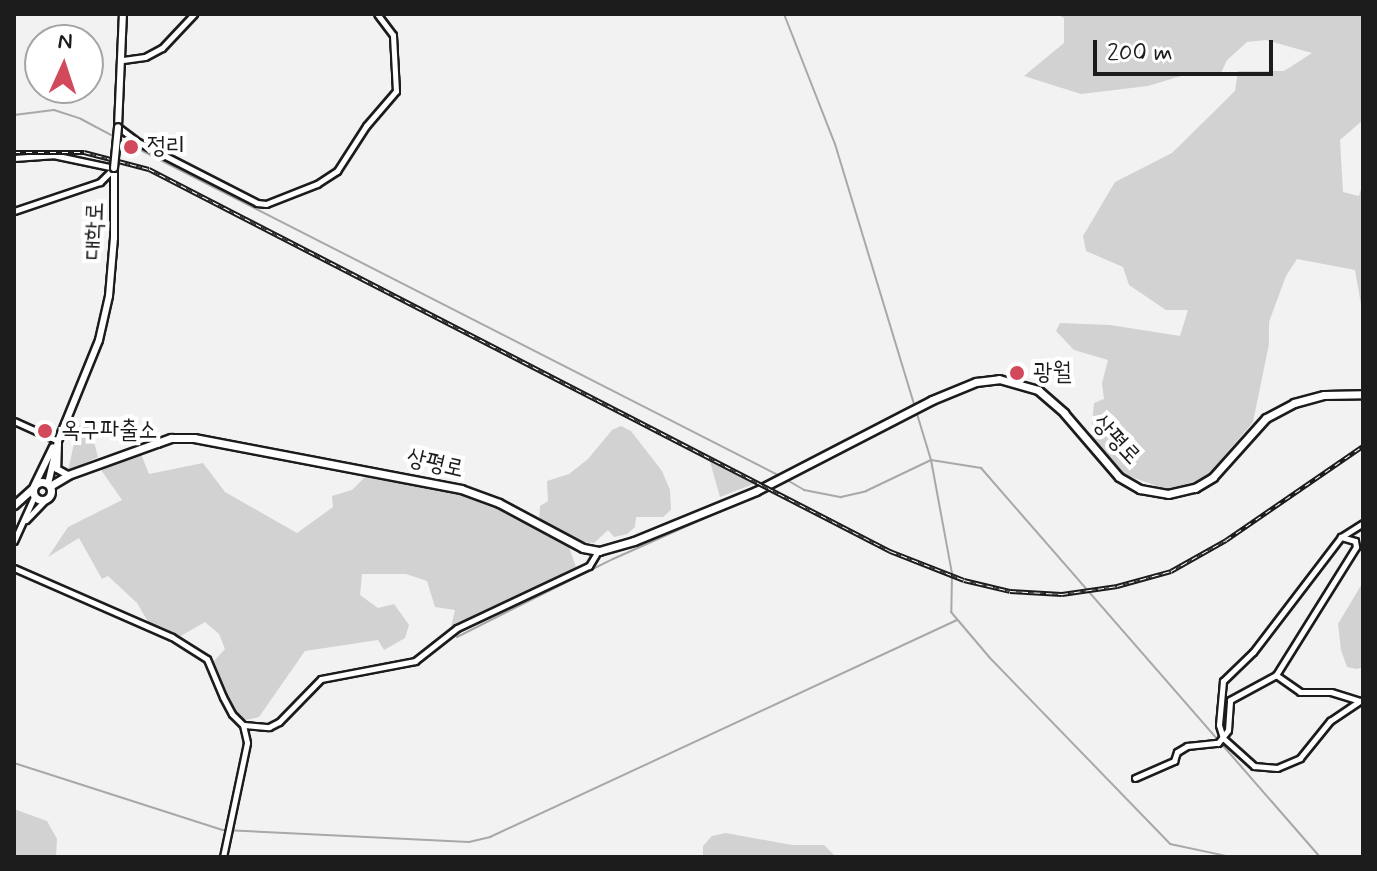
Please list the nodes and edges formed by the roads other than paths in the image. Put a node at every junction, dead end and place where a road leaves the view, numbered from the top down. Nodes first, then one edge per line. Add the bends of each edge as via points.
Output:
1 (123, 14) edge
2 (194, 14) edge
3 (377, 14) edge
4 (123, 60) junction
5 (118, 127) junction
6 (14, 158) edge
7 (114, 168) junction
8 (14, 211) edge
9 (1363, 394) edge
10 (14, 421) edge
11 (58, 441) junction
12 (68, 475) junction
13 (49, 485) junction
14 (34, 490) junction
15 (45, 500) junction
16 (14, 507) edge
17 (1363, 523) edge
18 (20, 527) junction
19 (1341, 537) junction
20 (14, 541) edge
21 (599, 551) junction
22 (14, 568) edge
23 (1276, 675) junction
24 (1362, 700) edge
25 (243, 725) junction
26 (258, 726) junction
27 (1220, 741) junction
28 (247, 743) junction
29 (1135, 778) dead end
30 (223, 857) edge

1 - 4 street, 대학로
2 - 4 street via 162,48
3 - 5 street via 393,35 396,91 337,171 317,184 257,203
4 - 5 street, 대학로
5 - 7 street, 대학로, bridge
6 - 7 street via 53,155
7 - 8 street via 100,182
7 - 11 street, 대학로 via 109,296 99,340
9 - 21 main road, 상평로 via 1324,395 1294,403 1257,426 1213,477 1168,494 1140,489 1119,477 1049,397 1029,385 999,379 976,382 776,482
10 - 11 street
11 - 12 street via 57,469
11 - 13 street, 대학로
11 - 14 street, 대학로
12 - 13 main road, 상평로
12 - 21 main road, 상평로 via 171,438 222,442 461,489
13 - 14 main road via 42,482
13 - 15 main road
14 - 15 main road
14 - 16 main road
14 - 18 street
15 - 18 street
17 - 19 street
18 - 20 street
19 - 23 street via 1355,541 1356,547
19 - 27 street via 1253,652 1223,681
21 - 26 street via 589,566 457,628 415,661 321,679 279,722
22 - 25 street via 192,647 207,659 227,706
23 - 24 street via 1300,692
23 - 27 street via 1230,700 1228,730
24 - 27 street via 1330,721 1290,765 1254,766
25 - 26 street
25 - 28 street
26 - 28 street via 250,730
27 - 29 street via 1187,746 1174,761
28 - 30 street

